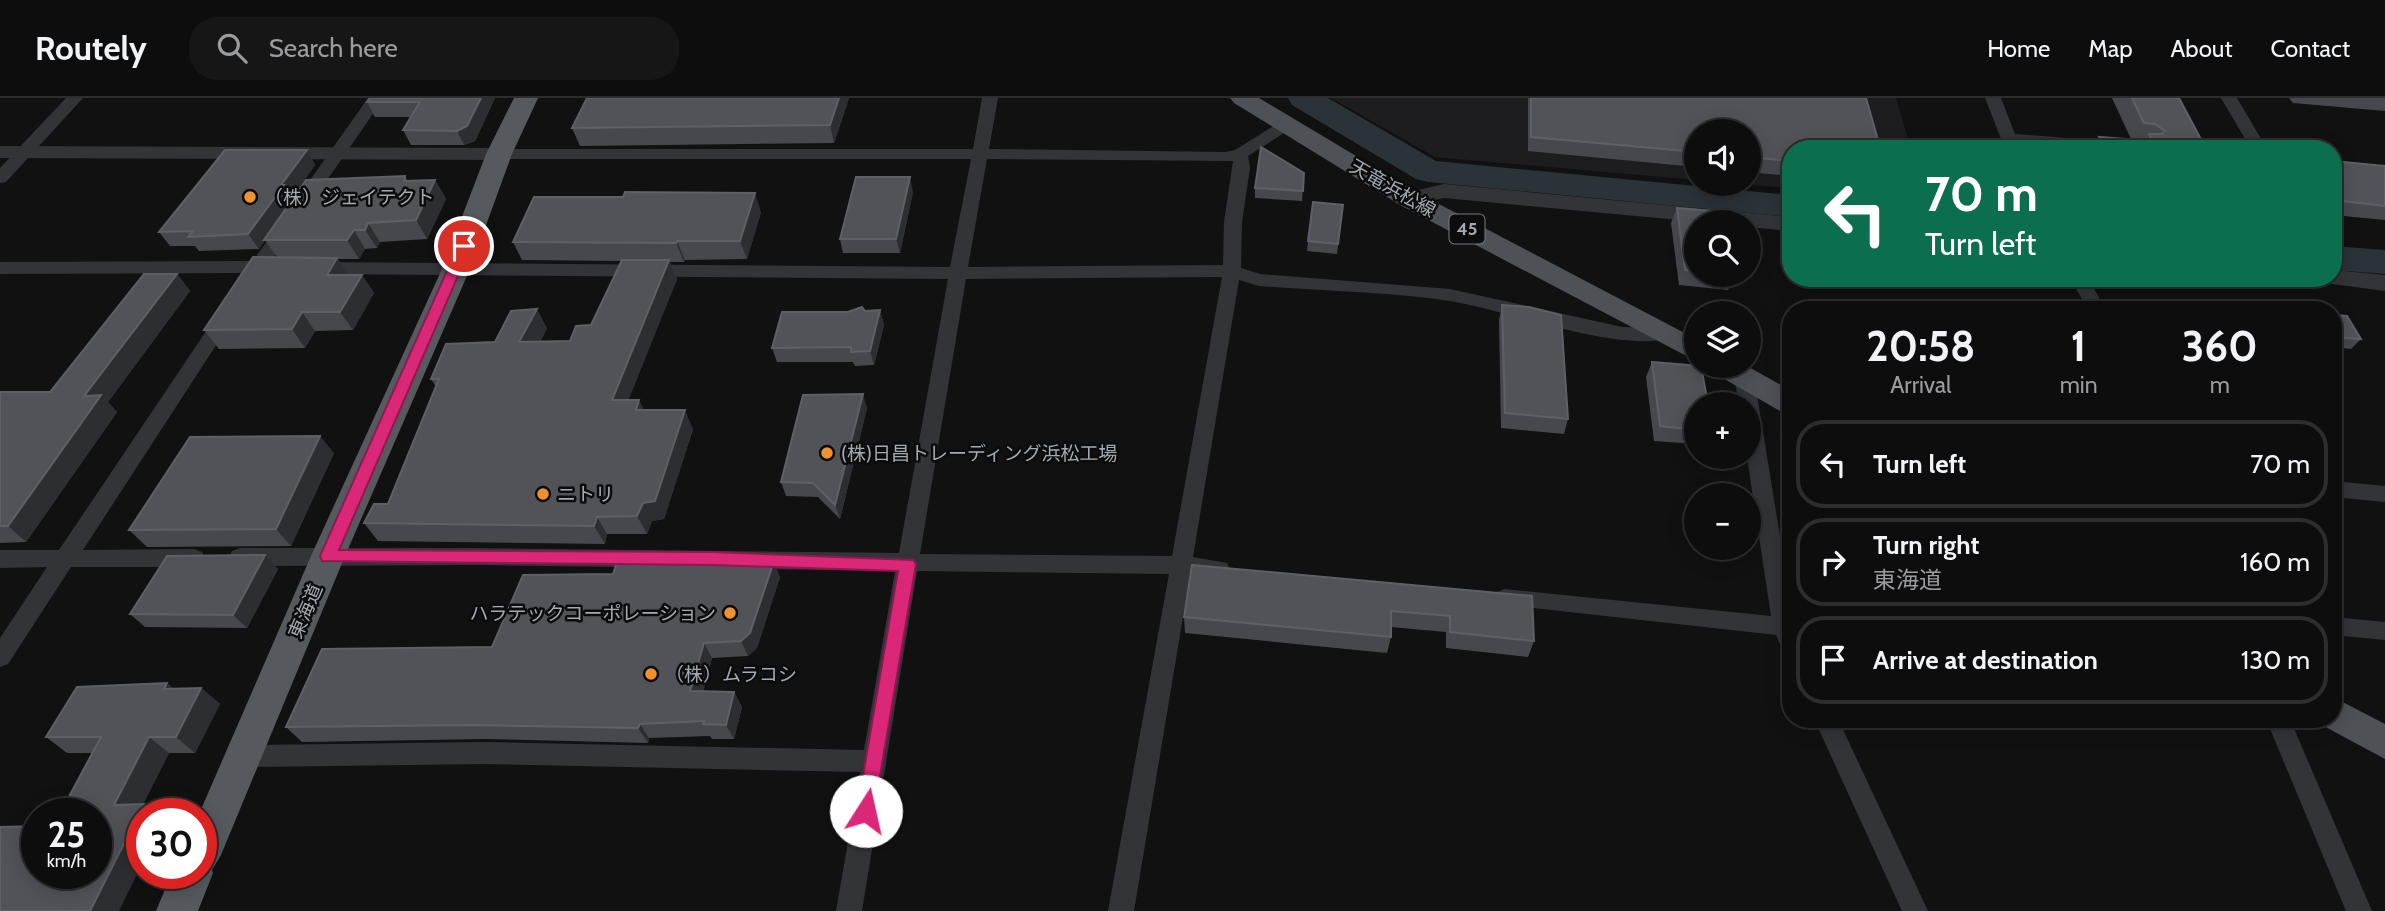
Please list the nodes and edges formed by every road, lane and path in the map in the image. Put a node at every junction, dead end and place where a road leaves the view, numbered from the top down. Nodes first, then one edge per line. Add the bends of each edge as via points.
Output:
1 (75, 98) edge
2 (376, 98) edge
3 (526, 98) edge
4 (990, 98) edge
5 (1242, 98) edge
6 (1993, 98) edge
7 (2229, 98) edge
8 (1286, 125) junction
9 (2010, 140) edge
10 (2254, 140) edge
11 (0, 152) edge
12 (25, 152) junction
13 (338, 152) junction
14 (499, 154) junction
15 (1240, 154) junction
16 (978, 155) junction
17 (0, 178) edge
18 (1409, 199) junction
19 (1782, 223) edge
20 (258, 267) junction
21 (0, 268) edge
22 (456, 269) junction
23 (1232, 271) junction
24 (960, 273) junction
25 (2342, 279) edge
26 (2385, 283) edge
27 (1663, 333) junction
28 (1684, 344) edge
29 (1735, 378) edge
30 (1746, 378) edge
31 (1782, 398) edge
32 (2342, 490) edge
33 (2385, 495) edge
34 (328, 556) junction
35 (0, 559) edge
36 (66, 560) junction
37 (908, 564) junction
38 (1182, 565) junction
39 (1237, 570) edge
40 (1483, 596) edge
41 (1782, 603) edge
42 (2342, 626) edge
43 (1782, 631) edge
44 (2385, 631) edge
45 (0, 657) edge
46 (2342, 718) edge
47 (1830, 728) edge
48 (2282, 728) edge
49 (2385, 743) edge
50 (244, 756) junction
51 (875, 761) junction
52 (217, 818) edge
53 (186, 889) edge
54 (177, 911) edge
55 (849, 911) edge
56 (1121, 911) edge
57 (1915, 911) edge
58 (2359, 911) edge

1 - 12 street
2 - 13 street
3 - 14 highway, 東海道
4 - 16 street
5 - 8 main road, 天竜浜松線 / 45
6 - 9 street
7 - 10 street
8 - 15 street
8 - 18 main road, 天竜浜松線 / 45
11 - 12 street
12 - 13 street
12 - 17 street
13 - 14 street
13 - 20 street
14 - 16 street
14 - 22 highway, 東海道
15 - 16 street
15 - 23 street
16 - 24 street
18 - 19 street via 1444,191
18 - 27 main road, 天竜浜松線 / 45
20 - 21 street
20 - 22 street
20 - 36 street
22 - 24 street
22 - 34 highway, 東海道
23 - 24 street
23 - 27 street via 1259,280 1450,295 1622,334
23 - 38 street
24 - 37 street
25 - 26 street
27 - 28 main road, 天竜浜松線 / 45
29 - 41 street
30 - 31 main road
32 - 33 street
34 - 36 street
34 - 37 street
34 - 50 highway, 東海道
35 - 36 street
36 - 45 street
37 - 38 street
37 - 51 street
38 - 39 street
38 - 56 street
40 - 43 street
42 - 44 street
46 - 49 main road
47 - 57 street
48 - 58 street
50 - 51 street via 485,753
50 - 52 highway, 東海道
51 - 55 street
53 - 54 highway

